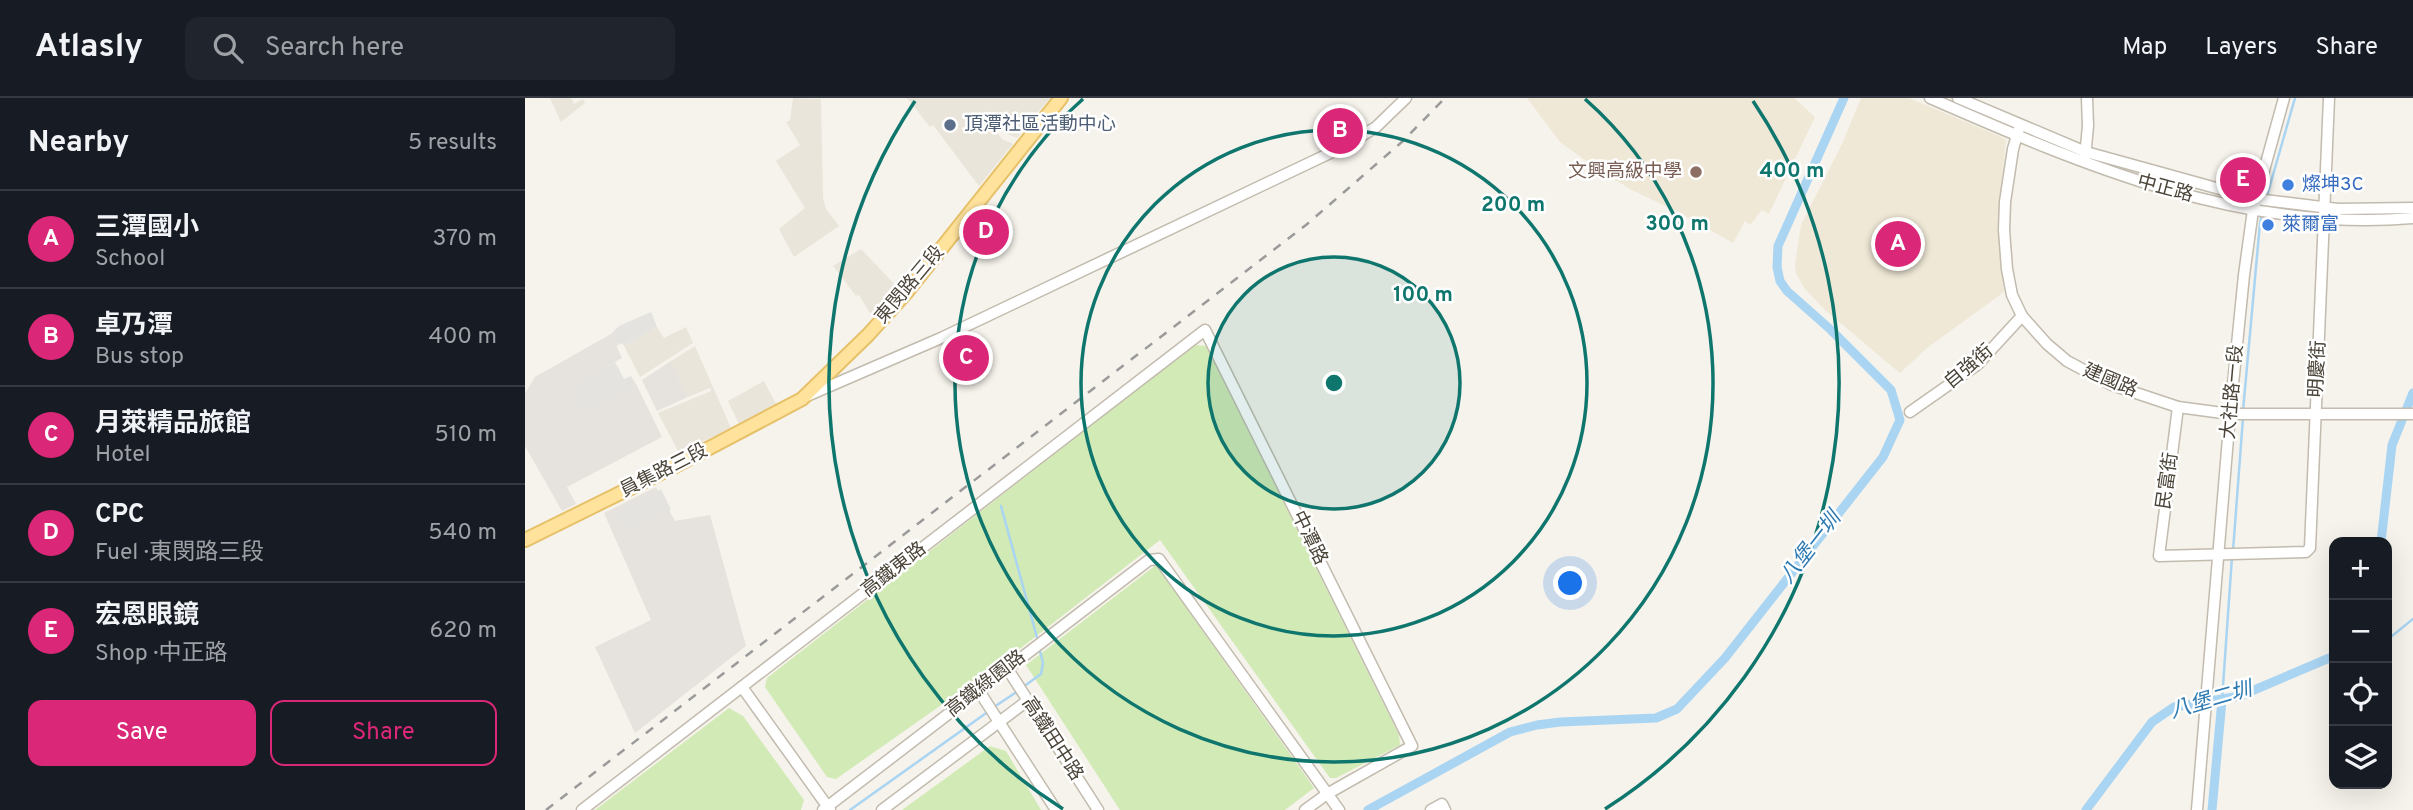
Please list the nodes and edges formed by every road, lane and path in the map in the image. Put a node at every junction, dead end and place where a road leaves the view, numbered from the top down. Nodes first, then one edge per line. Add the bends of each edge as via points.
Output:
1 (1061, 98) edge
2 (1406, 98) edge
3 (1930, 98) edge
4 (1958, 98) edge
5 (2087, 98) edge
6 (2284, 98) edge
7 (2329, 98) edge
8 (2020, 125) junction
9 (2017, 136) junction
10 (2084, 157) junction
11 (2255, 205) junction
12 (2323, 208) junction
13 (2413, 208) edge
14 (2413, 218) edge
15 (2323, 220) junction
16 (2022, 316) junction
17 (1205, 330) joint
18 (802, 398) junction
19 (2178, 407) junction
20 (1910, 412) dead end
21 (2316, 413) junction
22 (2230, 414) junction
23 (2413, 414) edge
24 (525, 540) edge
25 (2220, 554) junction
26 (1007, 668) junction
27 (742, 687) junction
28 (979, 691) junction
29 (1027, 701) junction
30 (999, 723) junction
31 (1327, 794) junction
32 (1444, 807) edge
33 (827, 808) edge
34 (582, 810) edge
35 (882, 810) edge
36 (1056, 810) edge
37 (1098, 810) edge
38 (1305, 810) edge
39 (1339, 810) edge
40 (1431, 810) edge
41 (2197, 810) edge

1 - 18 main road, 東閔路三段 via 906,293
2 - 18 street via 1376,127 1347,145 941,338
3 - 9 street, 中正路
4 - 8 street, 中正路
5 - 10 street
6 - 11 street, 大社路一段
7 - 12 street, 明慶街
8 - 9 street, 建國路
8 - 10 street, 中正路
9 - 10 street, 中正路
9 - 16 street, 建國路 via 2004,230 2012,295
10 - 11 street, 中正路
11 - 12 street, 中正路
11 - 15 street, 中正路
11 - 22 street, 大社路一段
12 - 13 street, 中正路
12 - 15 street, 明慶街
14 - 15 street, 中正路
15 - 21 street, 明慶街
16 - 19 street, 建國路 via 2047,344 2088,374
16 - 20 street, 自強街 via 1977,365
17 - 27 street, 高鐵東路
17 - 31 street, 中潭路 via 1412,747
18 - 24 main road, 員集路三段
19 - 22 street, 建國路
19 - 25 street, 民富街 via 2159,556
21 - 22 street, 建國路
21 - 23 street, 建國路
21 - 25 street, 明慶街 via 2310,548 2307,552
22 - 25 street, 大社路一段
25 - 41 street, 大社路一段
26 - 28 street, 高鐵綠園路
26 - 29 street, 高鐵田中路
26 - 31 street, 高鐵綠園路 via 1149,560 1159,559
27 - 33 street
27 - 34 street, 高鐵東路
28 - 30 street, 高鐵田中路
28 - 33 street, 高鐵綠園路
29 - 30 street, 高鐵綠園路
29 - 37 street, 高鐵田中路
30 - 35 street, 高鐵綠園路
30 - 36 street, 高鐵田中路
31 - 38 street
31 - 39 street
32 - 40 street

